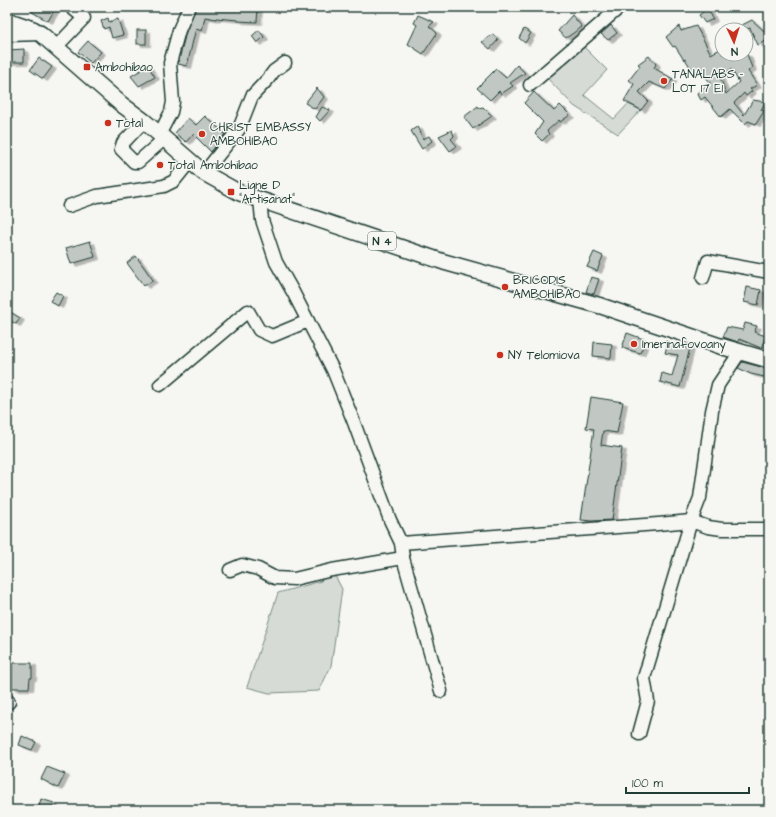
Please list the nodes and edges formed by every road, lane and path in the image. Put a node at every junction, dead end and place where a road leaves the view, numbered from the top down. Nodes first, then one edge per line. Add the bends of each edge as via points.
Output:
1 (71, 7) edge
2 (189, 7) edge
3 (620, 7) edge
4 (7, 20) edge
5 (41, 34) junction
6 (7, 35) edge
7 (56, 47) junction
8 (285, 63) dead end
9 (530, 85) dead end
10 (144, 121) junction
11 (162, 137) junction
12 (190, 161) junction
13 (204, 174) junction
14 (260, 200) junction
15 (69, 206) dead end
16 (769, 272) edge
17 (703, 278) dead end
18 (308, 321) junction
19 (740, 352) junction
20 (769, 360) edge
21 (160, 385) dead end
22 (691, 521) junction
23 (769, 529) edge
24 (401, 543) junction
25 (403, 558) junction
26 (230, 570) dead end
27 (441, 691) dead end
28 (640, 734) dead end

1 - 7 street via 84,18
2 - 11 street via 179,30 170,63 173,102
3 - 9 street
4 - 5 main road, N 4
5 - 6 street
5 - 7 main road, N 4
7 - 10 main road, N 4
8 - 13 street via 274,71 252,96 239,129
10 - 11 main road, N 4
10 - 11 street via 121,146 134,162 138,162
11 - 12 main road, N 4
12 - 13 main road, N 4
12 - 15 street via 174,181 164,186 97,196
13 - 14 main road, N 4
14 - 18 street via 262,220 276,262
14 - 19 main road, N 4 via 444,262 601,306
16 - 17 street via 708,261
18 - 21 street via 272,336 259,330 248,311
18 - 24 street via 333,370
19 - 20 main road, N 4
19 - 22 street via 718,384 700,498
22 - 23 street via 722,529
22 - 24 street
22 - 28 street via 644,678 648,701
24 - 25 street
25 - 26 street via 294,579 275,578 258,569 242,565
25 - 27 street

